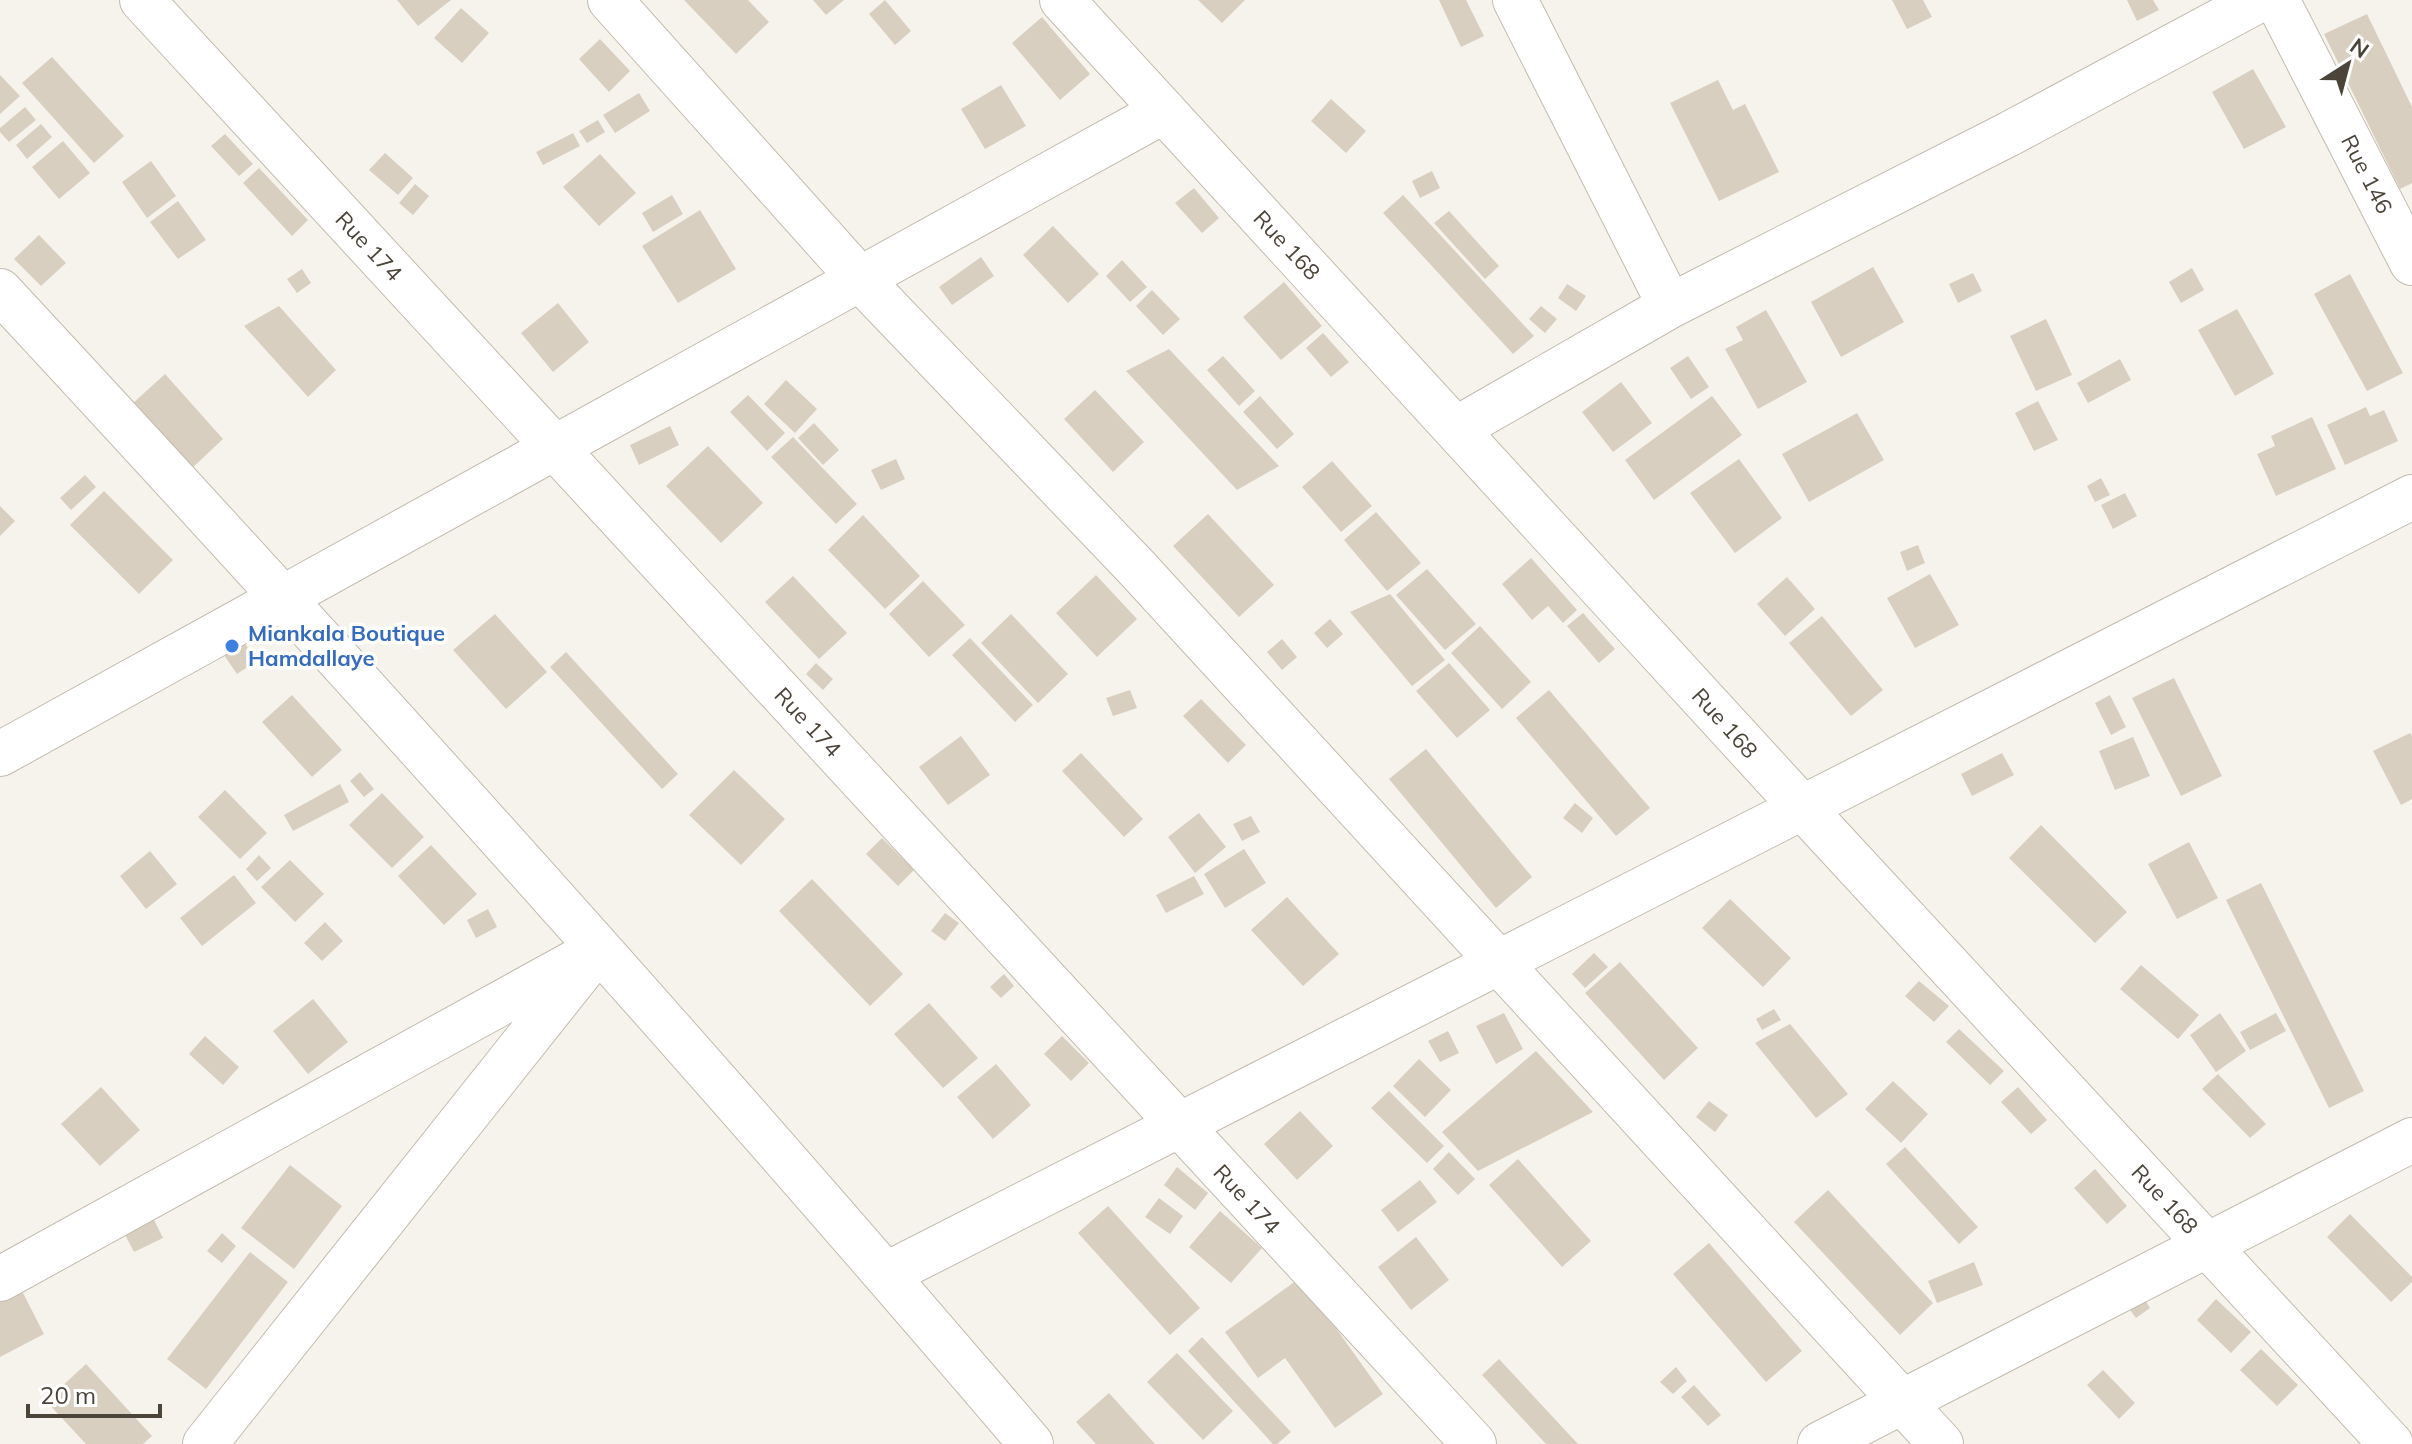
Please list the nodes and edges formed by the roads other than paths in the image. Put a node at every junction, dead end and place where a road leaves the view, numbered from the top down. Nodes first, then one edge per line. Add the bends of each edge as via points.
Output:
1 (142, 0) edge
2 (610, 0) edge
3 (1062, 0) edge
4 (1515, 0) edge
5 (2259, 0) edge
6 (2277, 0) edge
7 (1164, 111) junction
8 (2412, 263) edge
9 (860, 279) junction
10 (0, 291) edge
11 (1670, 306) junction
12 (1456, 429) junction
13 (555, 448) junction
14 (2412, 497) edge
15 (284, 597) junction
16 (0, 754) edge
17 (1802, 807) junction
18 (599, 949) junction
19 (1499, 962) junction
20 (1179, 1125) junction
21 (2412, 1140) edge
22 (2207, 1244) junction
23 (887, 1274) junction
24 (0, 1279) edge
25 (1902, 1402) junction
26 (205, 1444) edge
27 (1031, 1444) edge
28 (1474, 1444) edge
29 (1820, 1444) edge
30 (1941, 1444) edge
31 (2391, 1444) edge

1 - 13 street, Rue 174
2 - 9 street
3 - 7 street, Rue 168
4 - 11 street
5 - 11 street
6 - 8 street, Rue 146
7 - 9 street
7 - 12 street, Rue 168
9 - 13 street
9 - 19 street via 1135,566
10 - 15 street
11 - 12 street
12 - 17 street, Rue 168
13 - 15 street
13 - 20 street, Rue 174
14 - 17 street
15 - 16 street
15 - 18 street
17 - 19 street
17 - 22 street, Rue 168
18 - 23 street
18 - 24 street
18 - 26 street
19 - 20 street
19 - 25 street
20 - 23 street
20 - 28 street, Rue 174
21 - 22 street
22 - 25 street
22 - 31 street, Rue 168
23 - 27 street
25 - 29 street
25 - 30 street

